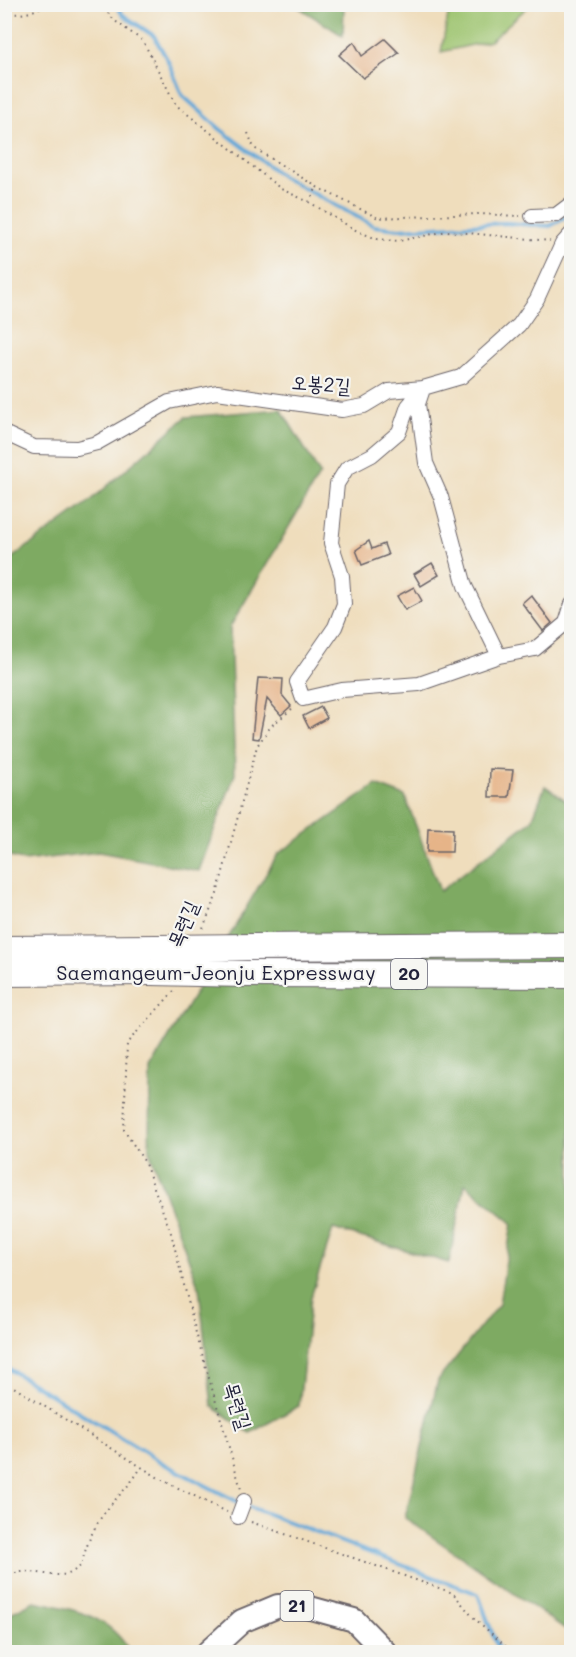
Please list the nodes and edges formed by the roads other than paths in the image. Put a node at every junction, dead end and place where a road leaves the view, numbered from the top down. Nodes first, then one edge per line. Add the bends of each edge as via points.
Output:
1 (572, 203) edge
2 (532, 216) road end
3 (572, 233) edge
4 (423, 388) junction
5 (4, 433) edge
6 (572, 604) edge
7 (499, 656) junction
8 (572, 945) edge
9 (4, 949) edge
10 (154, 960) junction
11 (4, 973) edge
12 (572, 975) edge
13 (208, 1653) edge
14 (227, 1653) edge
15 (366, 1653) edge
16 (385, 1653) edge

1 - 2 street via 556,215
3 - 4 street, 오봉2길 via 562,244 537,299 519,325 462,377
4 - 5 street, 오봉2길 via 389,392 364,406 342,410 217,392 169,402 97,443 77,448 34,447
4 - 7 street via 418,404 426,463 441,496 465,586
4 - 7 street via 408,406 399,432 372,455 347,468 337,484 331,543 342,576 344,604 336,627 297,682 303,699 342,690 420,684
6 - 7 street via 566,623 535,649
8 - 10 highway, Saemangeum-Jeonju Expressway / 20, bridge via 253,947
9 - 10 highway, Saemangeum-Jeonju Expressway / 20
10 - 11 highway, Saemangeum-Jeonju Expressway / 20
10 - 12 highway, Saemangeum-Jeonju Expressway / 20, bridge via 246,974
13 - 16 highway, 21 via 242,1621 278,1606 303,1605 354,1620
14 - 15 highway via 235,1643 269,1622 294,1619 319,1622 348,1635

